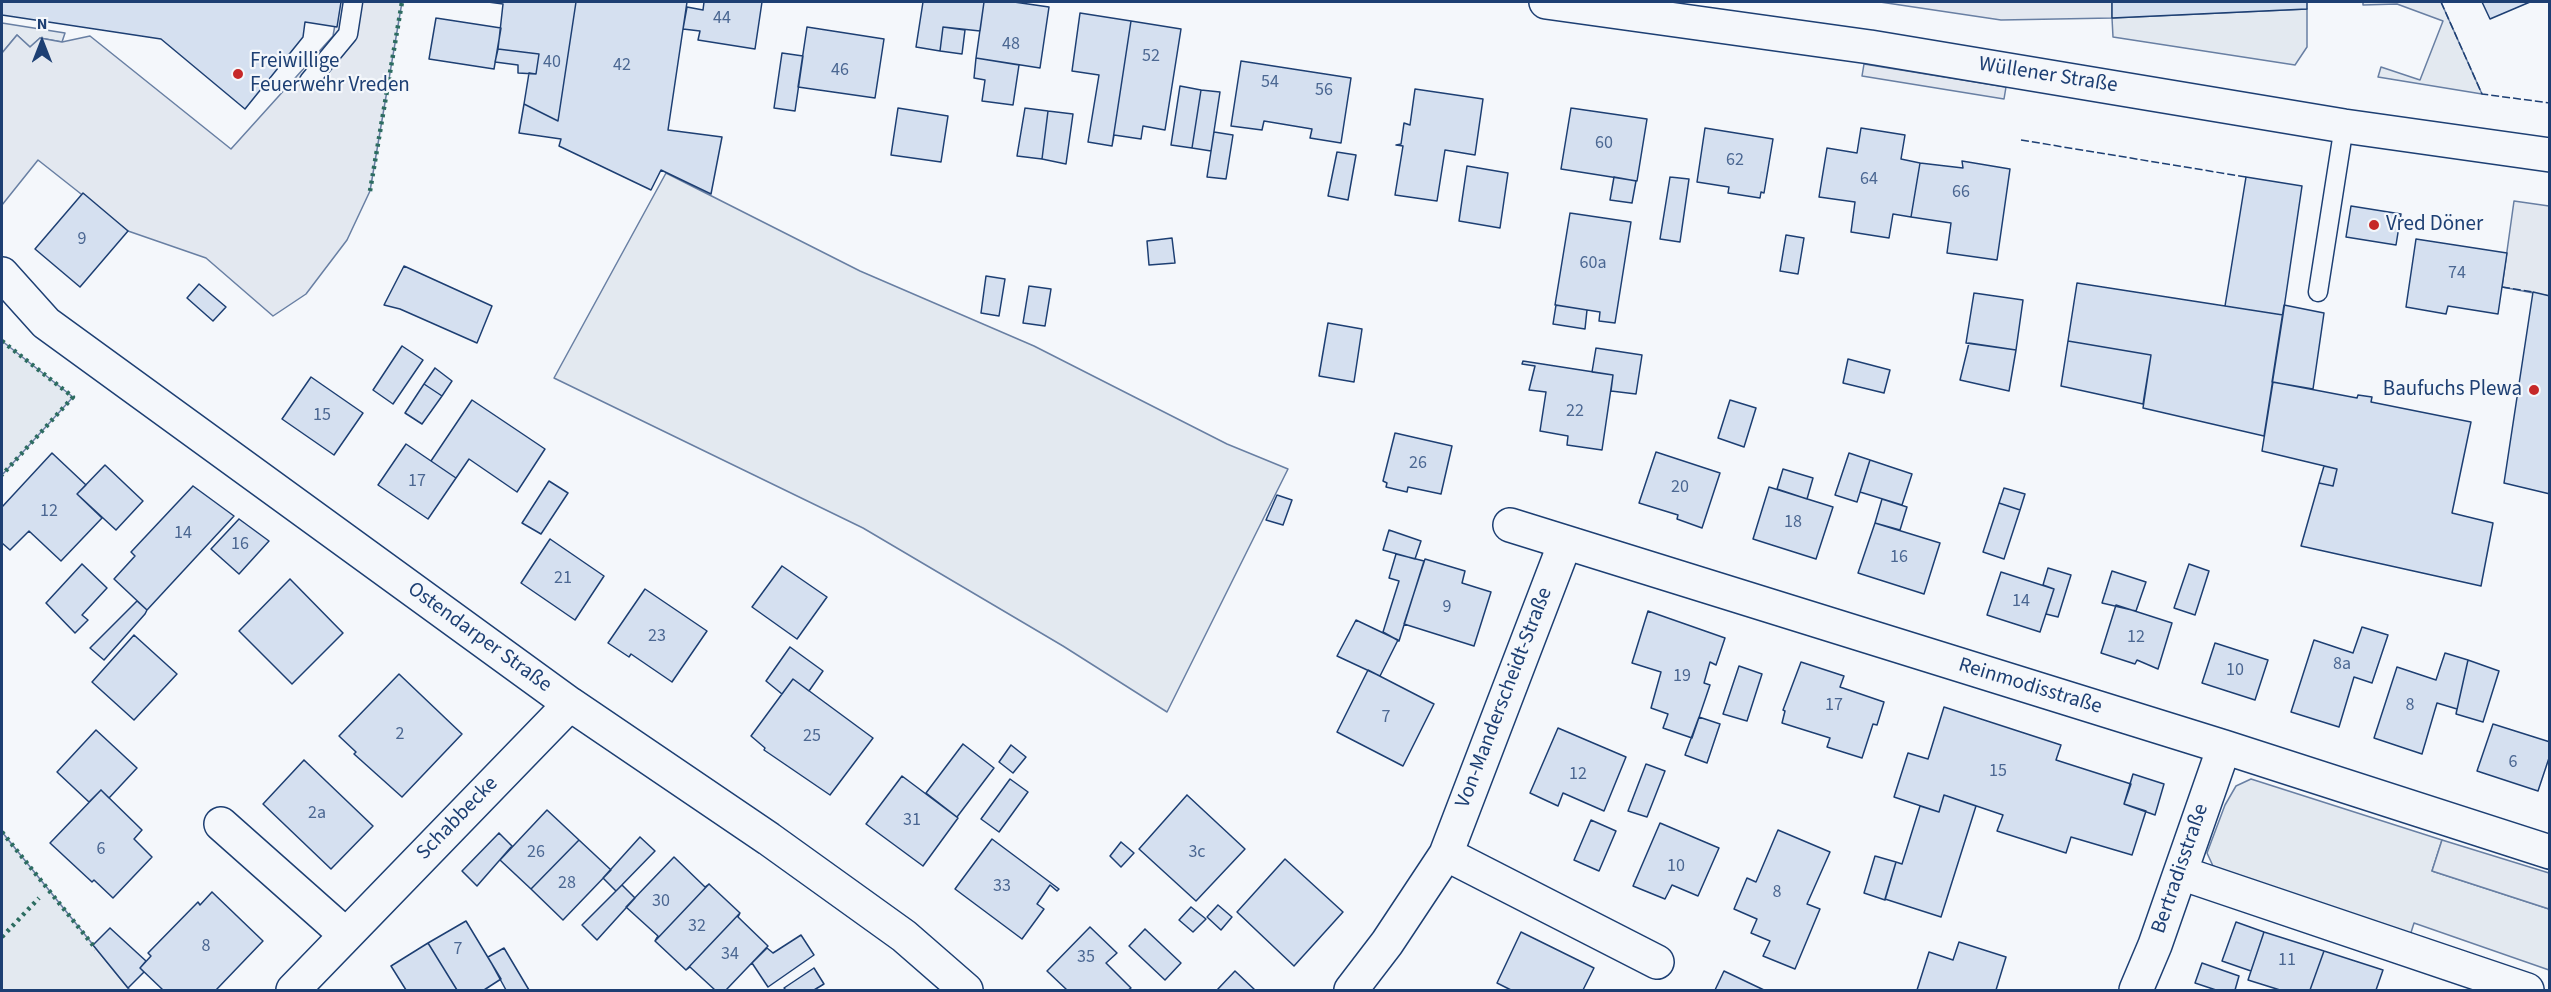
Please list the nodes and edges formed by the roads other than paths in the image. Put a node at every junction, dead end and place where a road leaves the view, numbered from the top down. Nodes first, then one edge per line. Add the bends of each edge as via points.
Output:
1 (353, 2) edge
2 (1559, 2) edge
3 (309, 81) dead end
4 (2344, 126) junction
5 (2550, 155) edge
6 (2, 274) edge
7 (2318, 292) dead end
8 (1510, 525) dead end
9 (1565, 543) junction
10 (570, 704) junction
11 (2224, 747) junction
12 (221, 824) dead end
13 (2550, 852) edge
14 (1446, 854) junction
15 (2181, 873) junction
16 (346, 935) junction
17 (1657, 962) dead end
18 (293, 990) edge
19 (966, 990) edge
20 (1350, 990) edge
21 (2136, 990) edge
22 (2526, 990) edge

1 - 3 lane via 348,34
2 - 4 street, Wüllener Straße via 1869,47
4 - 5 street, Wüllener Straße
4 - 7 lane
6 - 10 street, Ostendarper Straße via 46,323
8 - 9 street, Reinmodisstraße
9 - 11 street, Reinmodisstraße
9 - 14 street, Von-Manderscheidt-Straße
10 - 16 street, Schabbecke
10 - 19 street, Ostendarper Straße via 895,929
11 - 13 street, Reinmodisstraße
11 - 15 street, Bertradisstraße
12 - 16 street
14 - 17 street
14 - 20 street, Von-Manderscheidt-Straße via 1387,943
15 - 21 street, Bertradisstraße
15 - 22 street
16 - 18 street, Schabbecke

